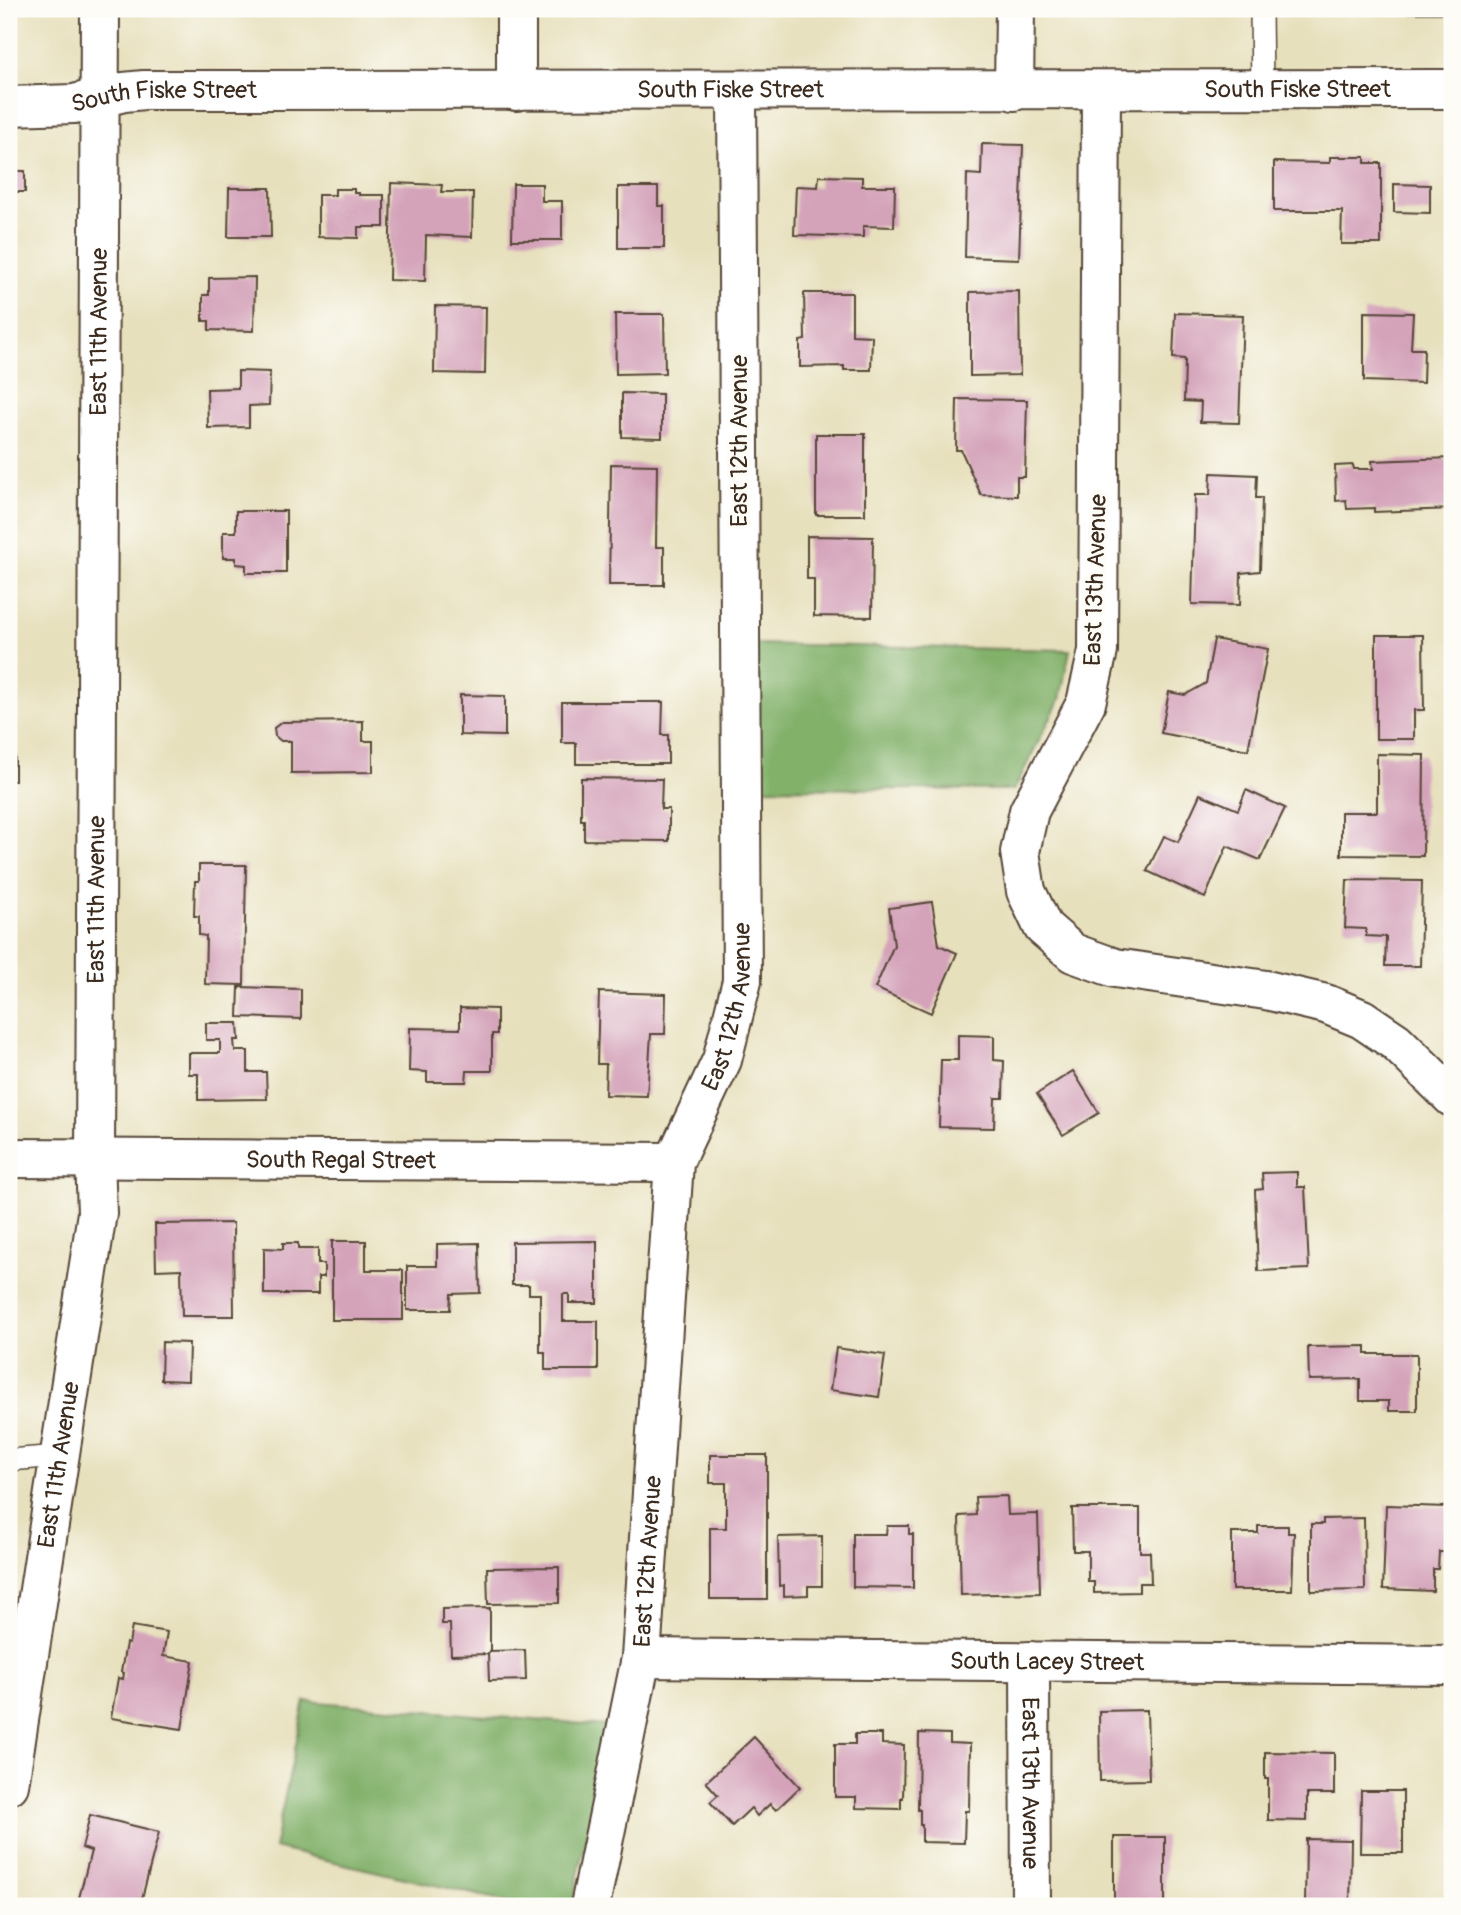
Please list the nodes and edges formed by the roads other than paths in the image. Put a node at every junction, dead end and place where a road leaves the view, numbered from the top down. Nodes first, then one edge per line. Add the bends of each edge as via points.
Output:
1 (100, 9) edge
2 (516, 9) edge
3 (1015, 9) edge
4 (1261, 9) edge
5 (1452, 89) edge
6 (1262, 90) junction
7 (516, 91) junction
8 (737, 91) junction
9 (1014, 91) junction
10 (1101, 91) junction
11 (99, 98) junction
12 (9, 107) edge
13 (1452, 1097) edge
14 (9, 1158) edge
15 (95, 1159) junction
16 (674, 1163) junction
17 (59, 1456) junction
18 (9, 1460) edge
19 (641, 1658) junction
20 (1030, 1661) junction
21 (1452, 1665) edge
22 (10, 1771) edge
23 (590, 1906) edge
24 (1031, 1906) edge

1 - 11 street, East 11th Avenue
2 - 7 street
3 - 9 street
4 - 6 lane
5 - 6 street, South Fiske Street
6 - 10 street, South Fiske Street
7 - 8 street, South Fiske Street
7 - 11 street, South Fiske Street via 145,90
8 - 9 street, South Fiske Street
8 - 16 street, East 12th Avenue via 742,981 722,1060
9 - 10 street, South Fiske Street
10 - 13 street, East 13th Avenue via 1098,651 1086,703 1029,811 1020,852 1026,891 1043,927 1073,953 1115,968 1266,990 1326,1004 1396,1042
11 - 12 street, South Fiske Street via 61,106
11 - 15 street, East 11th Avenue
14 - 15 street, South Regal Street
15 - 16 street, South Regal Street
15 - 17 street, East 11th Avenue via 97,1213
16 - 19 street, East 12th Avenue
17 - 18 lane
17 - 22 street, East 11th Avenue
19 - 20 street, South Lacey Street
19 - 23 street, East 12th Avenue
20 - 21 street, South Lacey Street
20 - 24 street, East 13th Avenue

